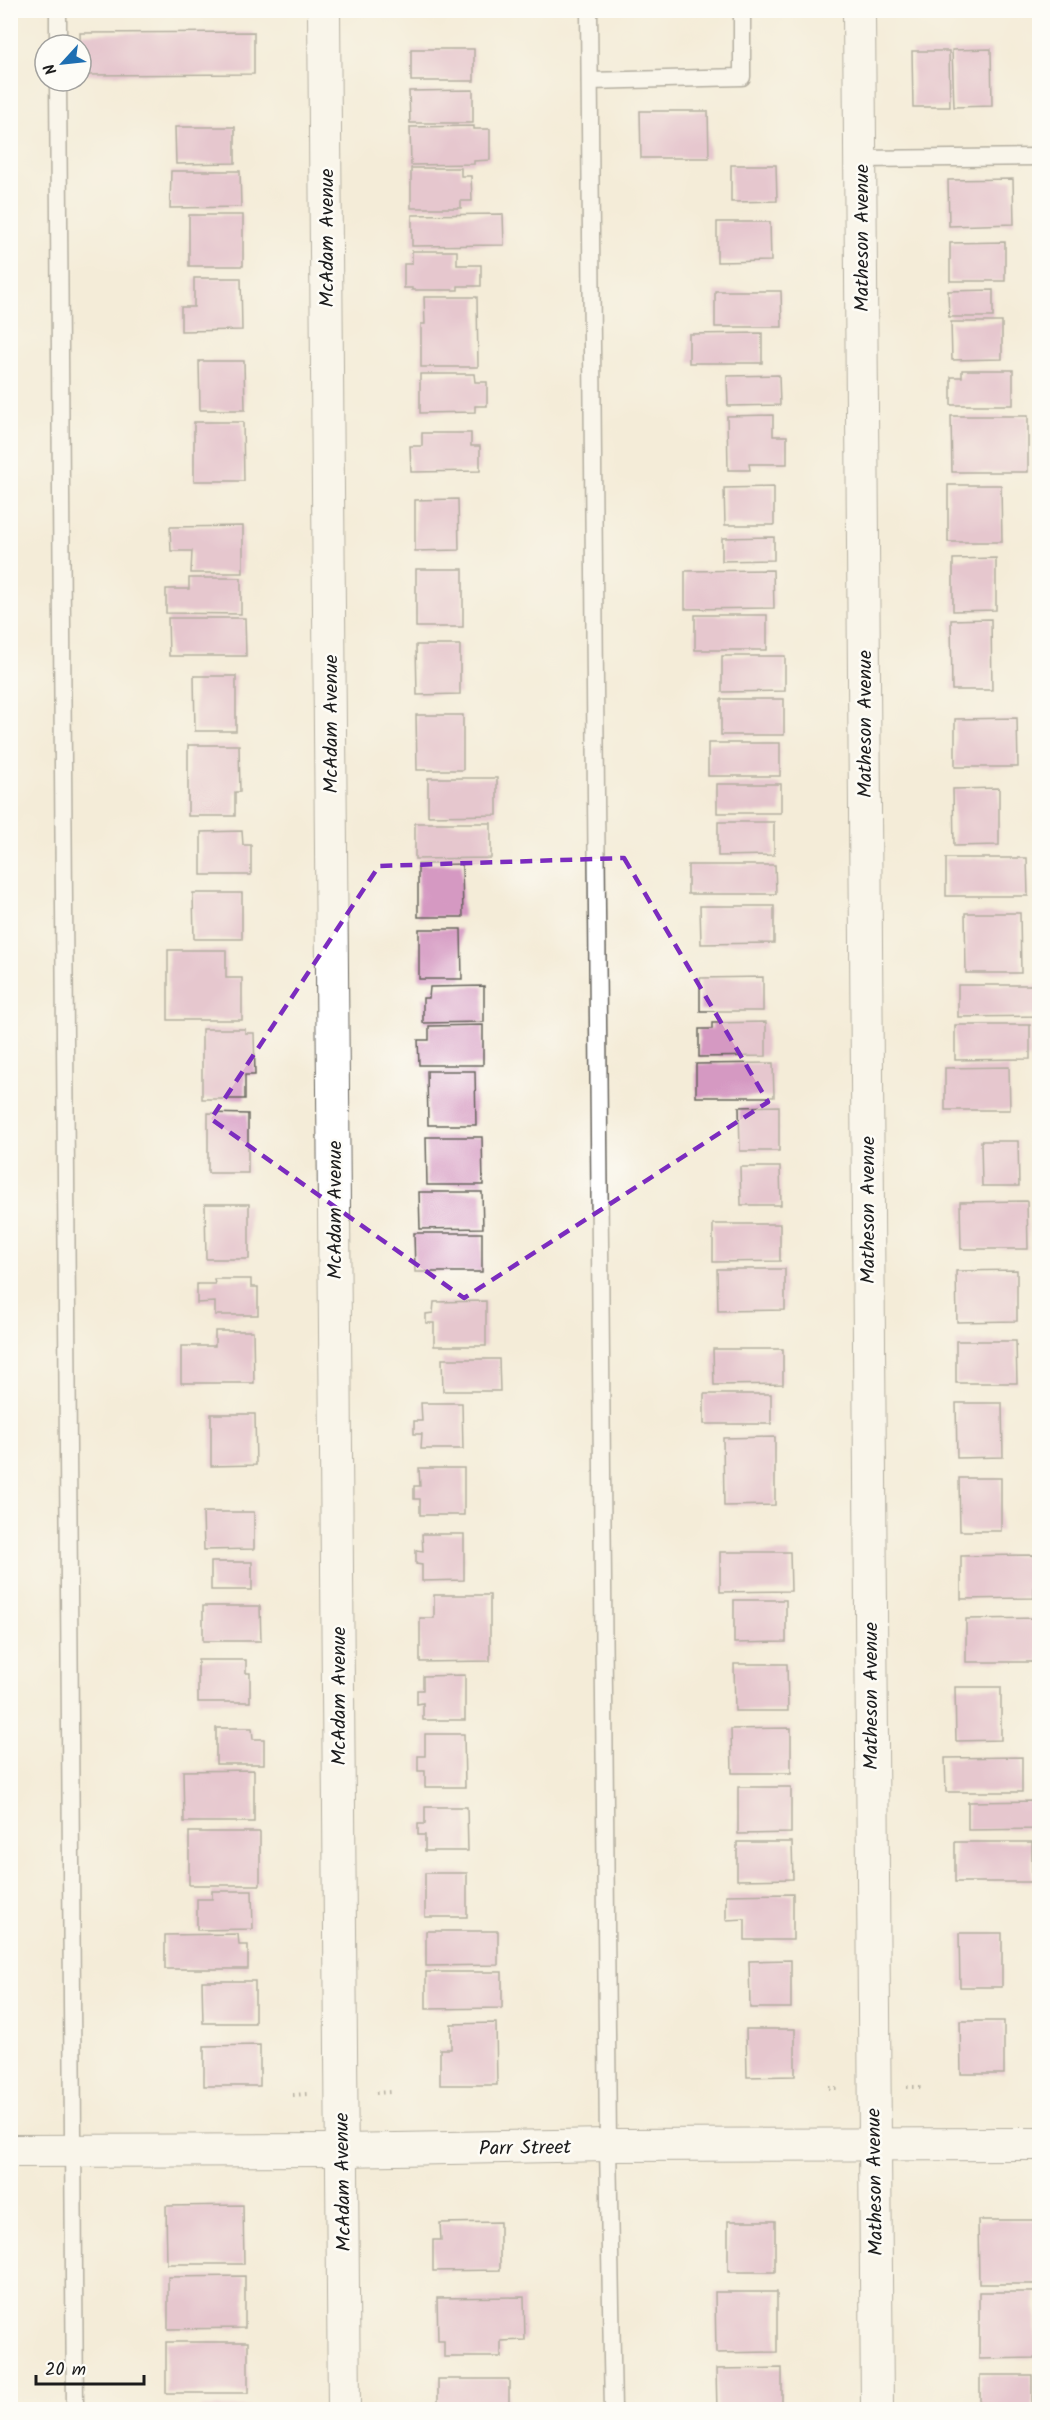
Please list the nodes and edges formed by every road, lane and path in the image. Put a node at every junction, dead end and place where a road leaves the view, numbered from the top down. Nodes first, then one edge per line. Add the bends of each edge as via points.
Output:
1 (58, 10) edge
2 (324, 10) edge
3 (589, 10) edge
4 (742, 10) edge
5 (859, 10) edge
6 (58, 33) edge
7 (590, 81) junction
8 (58, 93) edge
9 (1040, 157) edge
10 (860, 159) junction
11 (1040, 2144) edge
12 (608, 2145) junction
13 (874, 2145) junction
14 (342, 2150) junction
15 (10, 2151) edge
16 (72, 2151) junction
17 (75, 2409) edge
18 (344, 2409) edge
19 (613, 2409) edge
20 (877, 2409) edge

1 - 6 lane
2 - 14 street, McAdam Avenue
3 - 7 lane
4 - 7 lane via 742,77
5 - 10 street, Matheson Avenue
7 - 12 lane
8 - 16 lane
9 - 10 lane
10 - 13 street, Matheson Avenue
11 - 13 street, Parr Street
12 - 13 street, Parr Street
12 - 14 street, Parr Street
12 - 19 lane
13 - 20 street, Matheson Avenue
14 - 16 street, Parr Street
14 - 18 street, McAdam Avenue
15 - 16 street, Parr Street
16 - 17 lane

